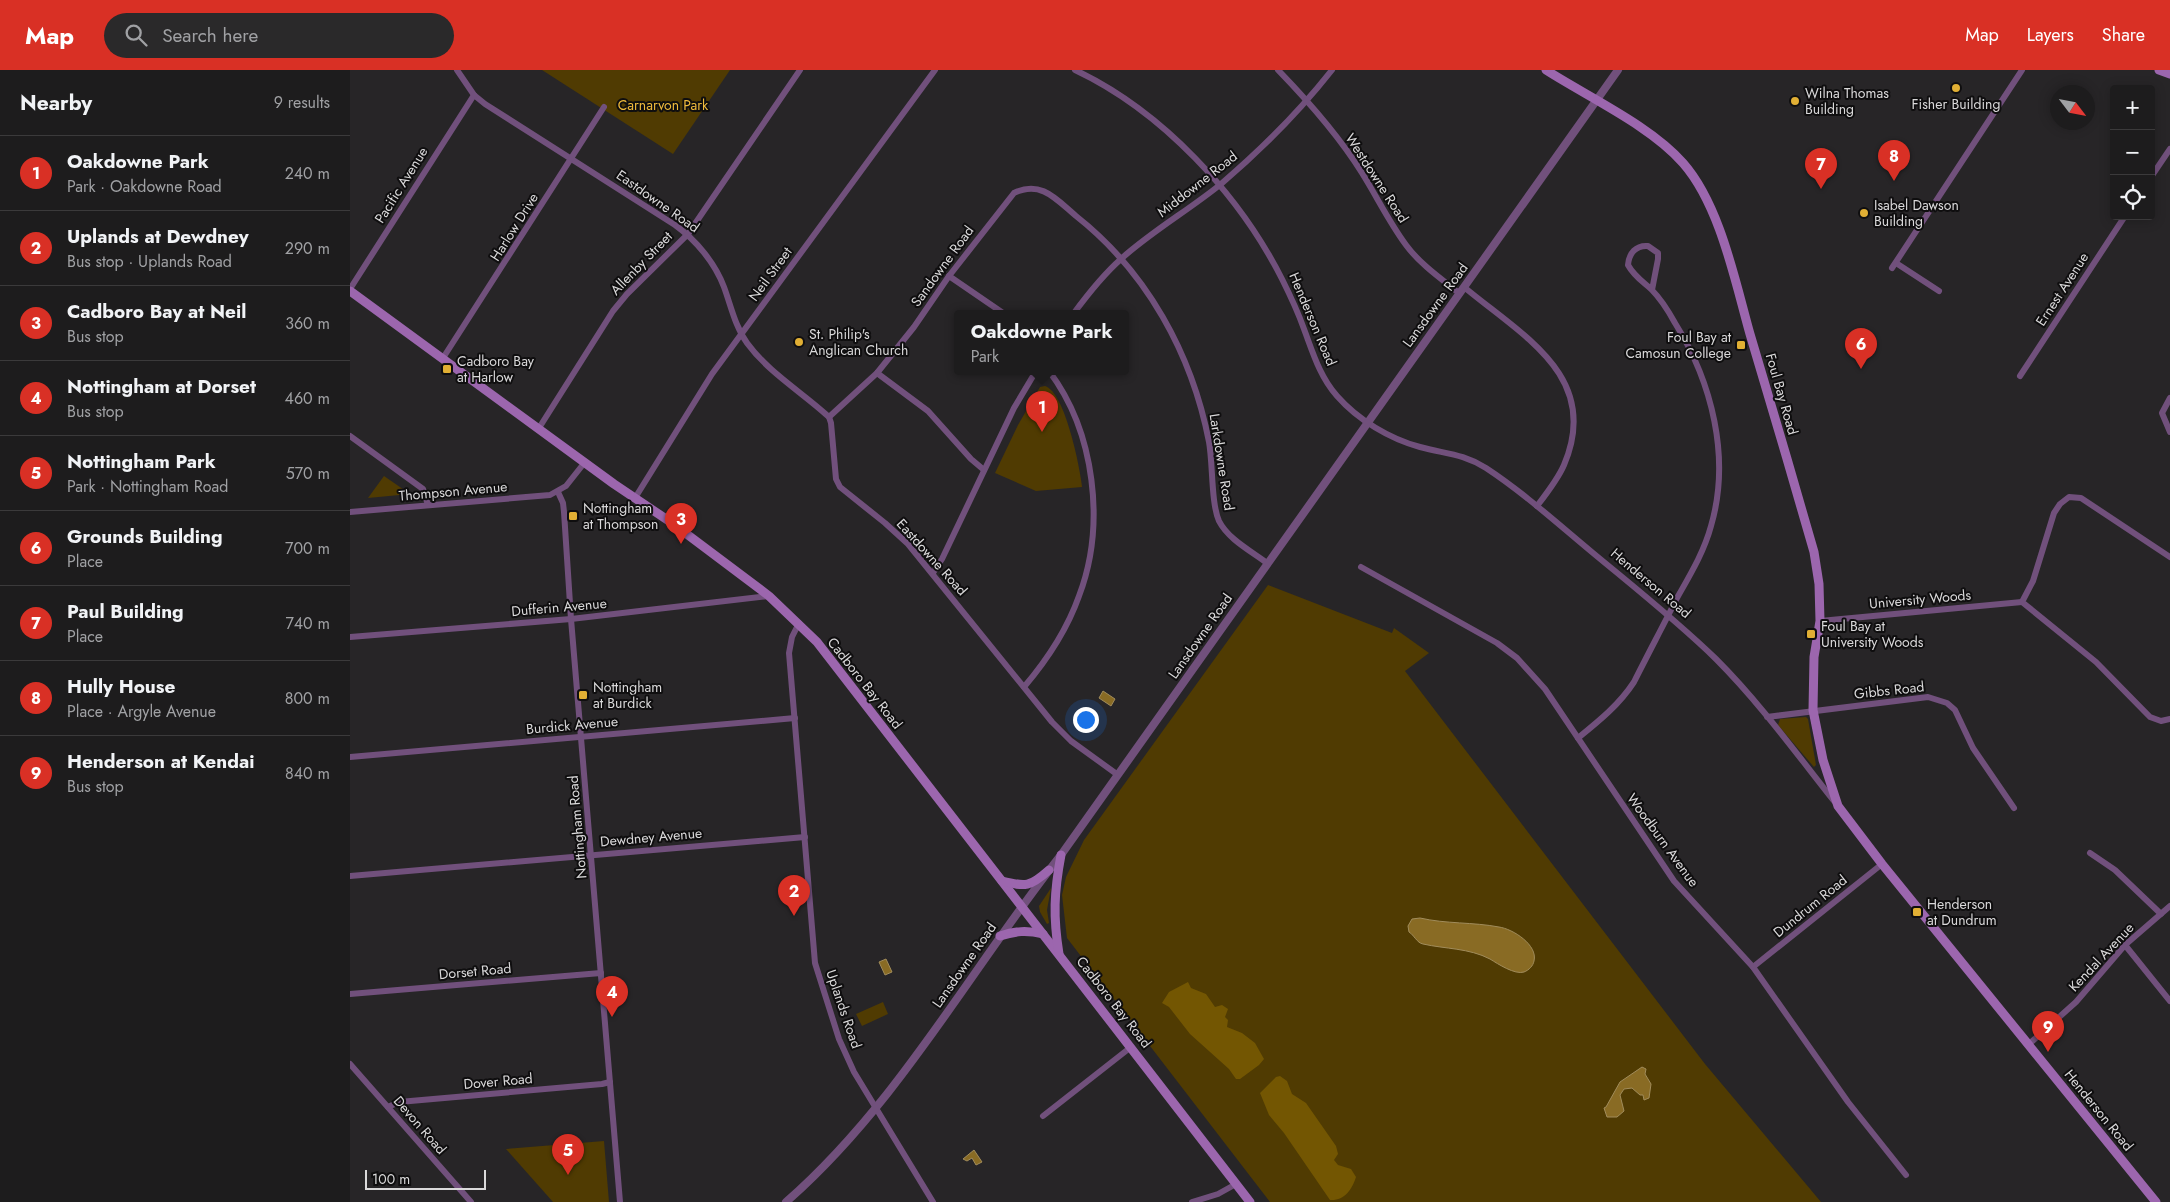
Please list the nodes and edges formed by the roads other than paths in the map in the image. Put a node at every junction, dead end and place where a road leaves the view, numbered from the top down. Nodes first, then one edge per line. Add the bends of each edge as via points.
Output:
1 (456, 70) edge
2 (800, 70) edge
3 (935, 70) edge
4 (1075, 70) edge
5 (1278, 70) edge
6 (1332, 70) edge
7 (1546, 70) edge
8 (1618, 70) edge
9 (2022, 70) edge
10 (2159, 70) edge
11 (2170, 74) edge
12 (474, 95) junction
13 (1596, 100) junction
14 (1307, 102) junction
15 (604, 107) dead end
16 (2170, 149) edge
17 (572, 158) junction
18 (2152, 175) edge
19 (1220, 185) junction
20 (1014, 193) joint
21 (2123, 220) edge
22 (688, 234) junction
23 (1121, 259) junction
24 (949, 276) junction
25 (350, 290) edge
26 (1462, 290) junction
27 (1652, 290) junction
28 (1939, 291) dead end
29 (999, 310) edge
30 (1076, 310) edge
31 (741, 334) junction
32 (443, 358) junction
33 (877, 373) junction
34 (1034, 375) edge
35 (1052, 375) edge
36 (2020, 376) dead end
37 (2170, 398) edge
38 (829, 417) junction
39 (1367, 422) junction
40 (539, 428) junction
41 (2170, 432) edge
42 (350, 436) edge
43 (585, 462) junction
44 (984, 470) junction
45 (558, 492) junction
46 (634, 498) junction
47 (428, 505) junction
48 (1537, 506) junction
49 (350, 512) edge
50 (2170, 557) edge
51 (1267, 563) junction
52 (1361, 567) dead end
53 (933, 573) junction
54 (770, 596) junction
55 (2022, 602) junction
56 (1668, 615) junction
57 (571, 619) junction
58 (1820, 621) junction
59 (799, 623) junction
60 (350, 637) edge
61 (1024, 687) junction
62 (1813, 710) junction
63 (1767, 717) junction
64 (795, 718) junction
65 (2170, 719) edge
66 (582, 737) junction
67 (1578, 738) junction
68 (350, 757) edge
69 (1118, 774) junction
70 (1838, 806) junction
71 (2014, 808) dead end
72 (805, 837) junction
73 (2090, 853) dead end
74 (592, 855) junction
75 (1061, 855) junction
76 (1882, 864) junction
77 (1049, 870) junction
78 (350, 876) edge
79 (1002, 881) junction
80 (1021, 906) junction
81 (2170, 906) edge
82 (2161, 914) junction
83 (1043, 934) junction
84 (1000, 936) junction
85 (2125, 945) junction
86 (1059, 955) junction
87 (1753, 967) junction
88 (601, 973) junction
89 (350, 994) edge
90 (2170, 1001) edge
91 (2028, 1045) junction
92 (1131, 1047) junction
93 (350, 1064) edge
94 (610, 1082) junction
95 (388, 1107) junction
96 (876, 1107) junction
97 (1043, 1116) dead end
98 (1906, 1175) dead end
99 (1236, 1184) junction
100 (471, 1202) edge
101 (620, 1202) edge
102 (786, 1202) edge
103 (933, 1202) edge
104 (1192, 1202) edge
105 (1250, 1202) edge
106 (2156, 1202) edge

1 - 12 street, Eastdowne Road
2 - 22 street, Allenby Street
3 - 31 street, Neil Street
4 - 19 street, Henderson Road via 1138,108
5 - 14 street, Westdowne Road
6 - 14 street, Middowne Road
7 - 13 main road, Foul Bay Road
8 - 13 street, Lansdowne Road
9 - 28 street via 1894,265
10 - 11 main road
12 - 17 street, Eastdowne Road
12 - 25 street, Pacific Avenue
13 - 26 street, Lansdowne Road
13 - 58 main road, Foul Bay Road via 1667,147 1683,162 1698,182 1711,210 1814,552
14 - 19 street, Middowne Road via 1273,139
14 - 26 street, Westdowne Road via 1362,173 1407,246 1430,270
15 - 17 street, Harlow Drive
16 - 18 street
17 - 22 street, Eastdowne Road
17 - 32 street, Harlow Drive
19 - 23 street, Middowne Road
19 - 39 street, Henderson Road via 1271,259 1324,379 1339,398
20 - 23 street, Larkdowne Road via 1032,188 1049,194 1101,237
20 - 24 street, Sandowne Road
21 - 36 street, Ernest Avenue
22 - 31 street, Eastdowne Road via 723,285
22 - 40 street, Allenby Street via 613,312
23 - 30 street, Middowne Road
23 - 51 street, Larkdowne Road via 1163,316 1184,359 1203,415 1220,522 1226,531
24 - 29 street
24 - 33 street, Sandowne Road
25 - 32 main road, Cadboro Bay Road
26 - 39 street, Lansdowne Road
26 - 48 street, Westdowne Road via 1541,349 1563,378 1571,395 1572,444 1564,466
27 - 27 street via 1658,253 1648,246 1639,246 1632,251 1628,265
27 - 56 street via 1675,323 1702,381 1717,436 1719,470 1711,526 1700,556
31 - 38 street, Eastdowne Road via 772,370
31 - 46 street, Neil Street
32 - 40 main road, Cadboro Bay Road
33 - 38 street, Sandowne Road
33 - 44 street via 928,411
34 - 44 street
35 - 61 street via 1074,413 1084,446 1093,499 1091,550 1080,595 1070,618 1054,648
37 - 41 street via 2162,413
38 - 53 street, Eastdowne Road via 836,479 840,487 896,532
39 - 48 street, Henderson Road via 1402,441 1471,460
39 - 51 street, Lansdowne Road
40 - 43 main road, Cadboro Bay Road
42 - 47 street via 423,488
43 - 45 street
43 - 46 main road, Cadboro Bay Road
44 - 53 street
45 - 47 street, Thompson Avenue
45 - 57 street, Nottingham Road via 563,502
46 - 54 main road, Cadboro Bay Road
47 - 49 street, Thompson Avenue
48 - 56 street, Henderson Road
50 - 55 street via 2081,498 2069,497 2054,513 2033,581
51 - 69 street, Lansdowne Road
52 - 67 street, Woodburn Avenue via 1477,631 1517,658 1545,689
53 - 61 street, Eastdowne Road
54 - 57 street, Dufferin Avenue
54 - 59 main road, Cadboro Bay Road
55 - 58 street, University Woods
55 - 65 street via 2096,662 2150,717 2161,721
56 - 63 street, Henderson Road via 1718,661
56 - 67 street via 1624,697
57 - 60 street, Dufferin Avenue
57 - 66 street, Nottingham Road
58 - 62 main road, Foul Bay Road via 1814,657
59 - 64 street, Uplands Road via 789,654
59 - 79 main road, Cadboro Bay Road
61 - 69 street, Eastdowne Road via 1063,735
62 - 63 street, Gibbs Road
62 - 70 main road, Foul Bay Road via 1823,760
62 - 71 street, Gibbs Road via 1928,698 1947,703 1955,710 1988,773
63 - 70 street, Henderson Road
64 - 66 street, Burdick Avenue
64 - 72 street, Uplands Road
66 - 68 street, Burdick Avenue
66 - 74 street, Nottingham Road
67 - 87 street, Woodburn Avenue via 1674,881
69 - 75 street, Lansdowne Road
70 - 76 main road, Henderson Road
72 - 74 street, Dewdney Avenue
72 - 96 street, Uplands Road via 815,963 839,1039 854,1072
73 - 82 street via 2115,870
74 - 78 street, Dewdney Avenue
74 - 88 street, Nottingham Road
75 - 77 street, Lansdowne Road
75 - 86 main road via 1054,910
76 - 87 street, Dundrum Road
76 - 91 main road, Henderson Road
77 - 79 main road via 1034,884
77 - 80 street, Lansdowne Road
79 - 80 main road, Cadboro Bay Road
80 - 83 main road, Cadboro Bay Road
80 - 84 street, Lansdowne Road
81 - 82 street, Kendal Avenue
82 - 85 street, Kendal Avenue
83 - 84 main road via 1022,931
83 - 86 main road, Cadboro Bay Road
84 - 96 street, Lansdowne Road
85 - 90 street
85 - 91 street, Kendal Avenue via 2076,1002
86 - 92 main road, Cadboro Bay Road
87 - 98 street, Woodburn Avenue via 1848,1102
88 - 89 street, Dorset Road
88 - 94 street, Nottingham Road
91 - 106 main road, Henderson Road
92 - 97 street
92 - 99 main road, Cadboro Bay Road
93 - 95 street, Devon Road
94 - 95 street, Dover Road via 399,1102
94 - 101 street, Nottingham Road
95 - 100 street, Devon Road
96 - 102 street, Lansdowne Road via 815,1177
96 - 103 street, Uplands Road
99 - 104 street
99 - 105 main road, Cadboro Bay Road

